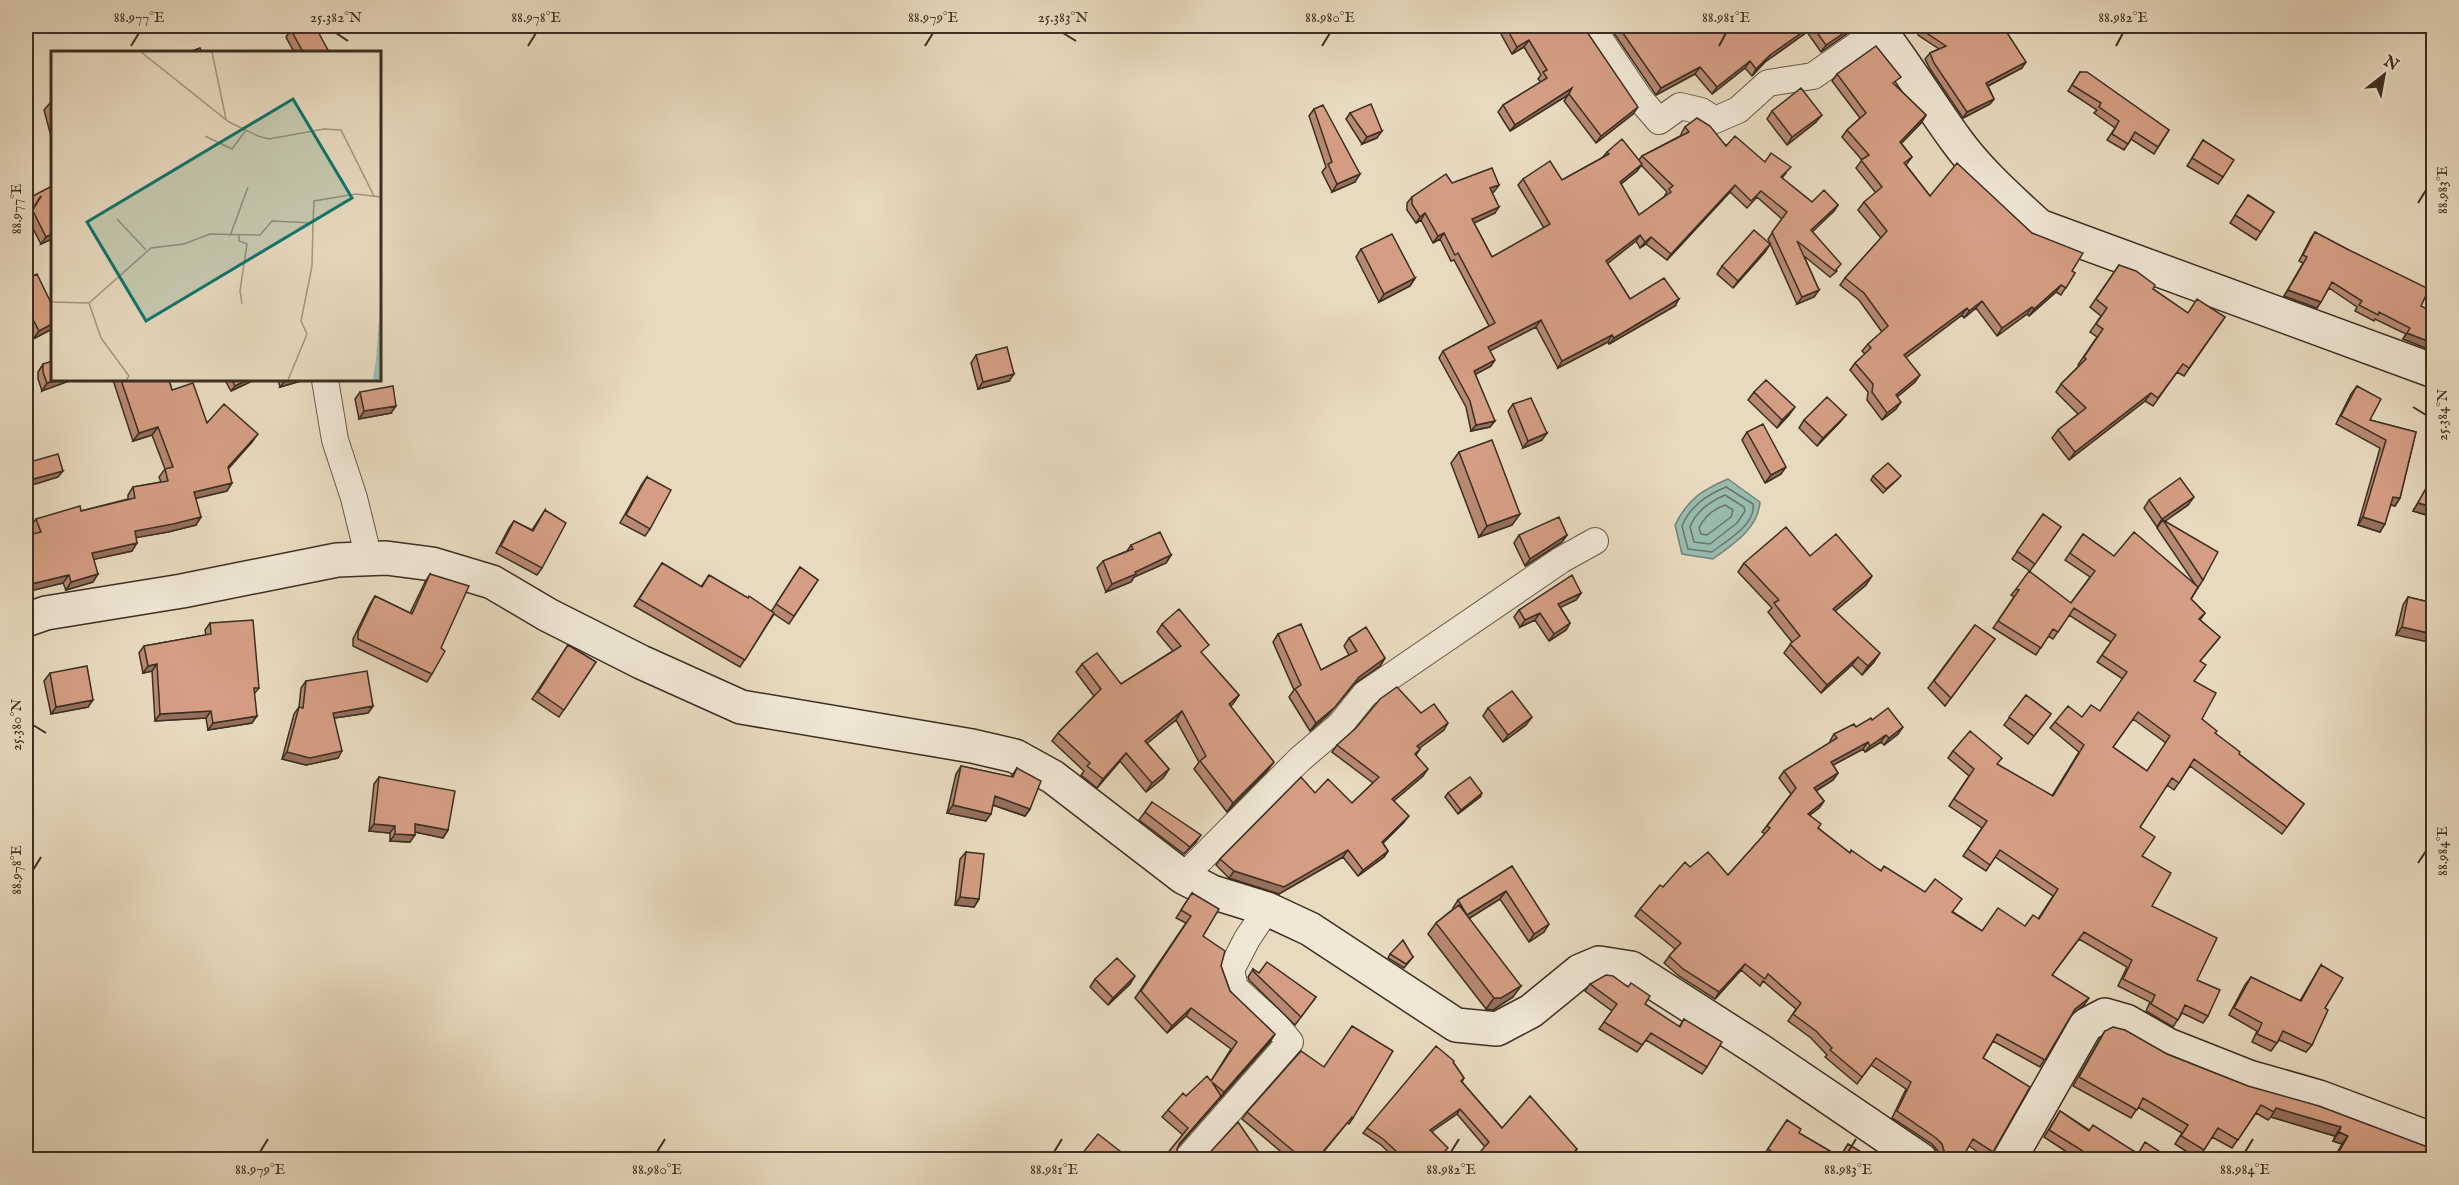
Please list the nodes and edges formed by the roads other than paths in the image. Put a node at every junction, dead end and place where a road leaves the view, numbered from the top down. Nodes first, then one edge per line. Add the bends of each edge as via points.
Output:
1 (1591, 26) edge
2 (1878, 28) edge
3 (2433, 371) edge
4 (325, 381) edge
5 (1596, 541) dead end
6 (369, 559) junction
7 (26, 620) edge
8 (1183, 878) junction
9 (1267, 909) junction
10 (2433, 1140) edge
11 (1186, 1160) edge
12 (1921, 1160) edge
13 (2009, 1160) edge

1 - 2 street via 1659,121 1680,106 1701,111 1715,120 1738,110 1768,83 1813,76
2 - 3 street via 1956,141 2039,226
4 - 6 street via 335,440
5 - 8 street via 1561,560 1365,694 1340,725 1299,760
6 - 7 street via 337,560 46,613
6 - 8 street via 432,564 492,582 641,662 741,707 1015,756 1053,777
8 - 9 street via 1212,892
9 - 11 street via 1232,970 1235,988 1290,1042
9 - 12 street via 1310,929 1456,1025 1497,1029 1531,1011 1580,970 1599,963 1631,968
10 - 13 street via 2319,1097 2249,1077 2105,1015 2086,1025

